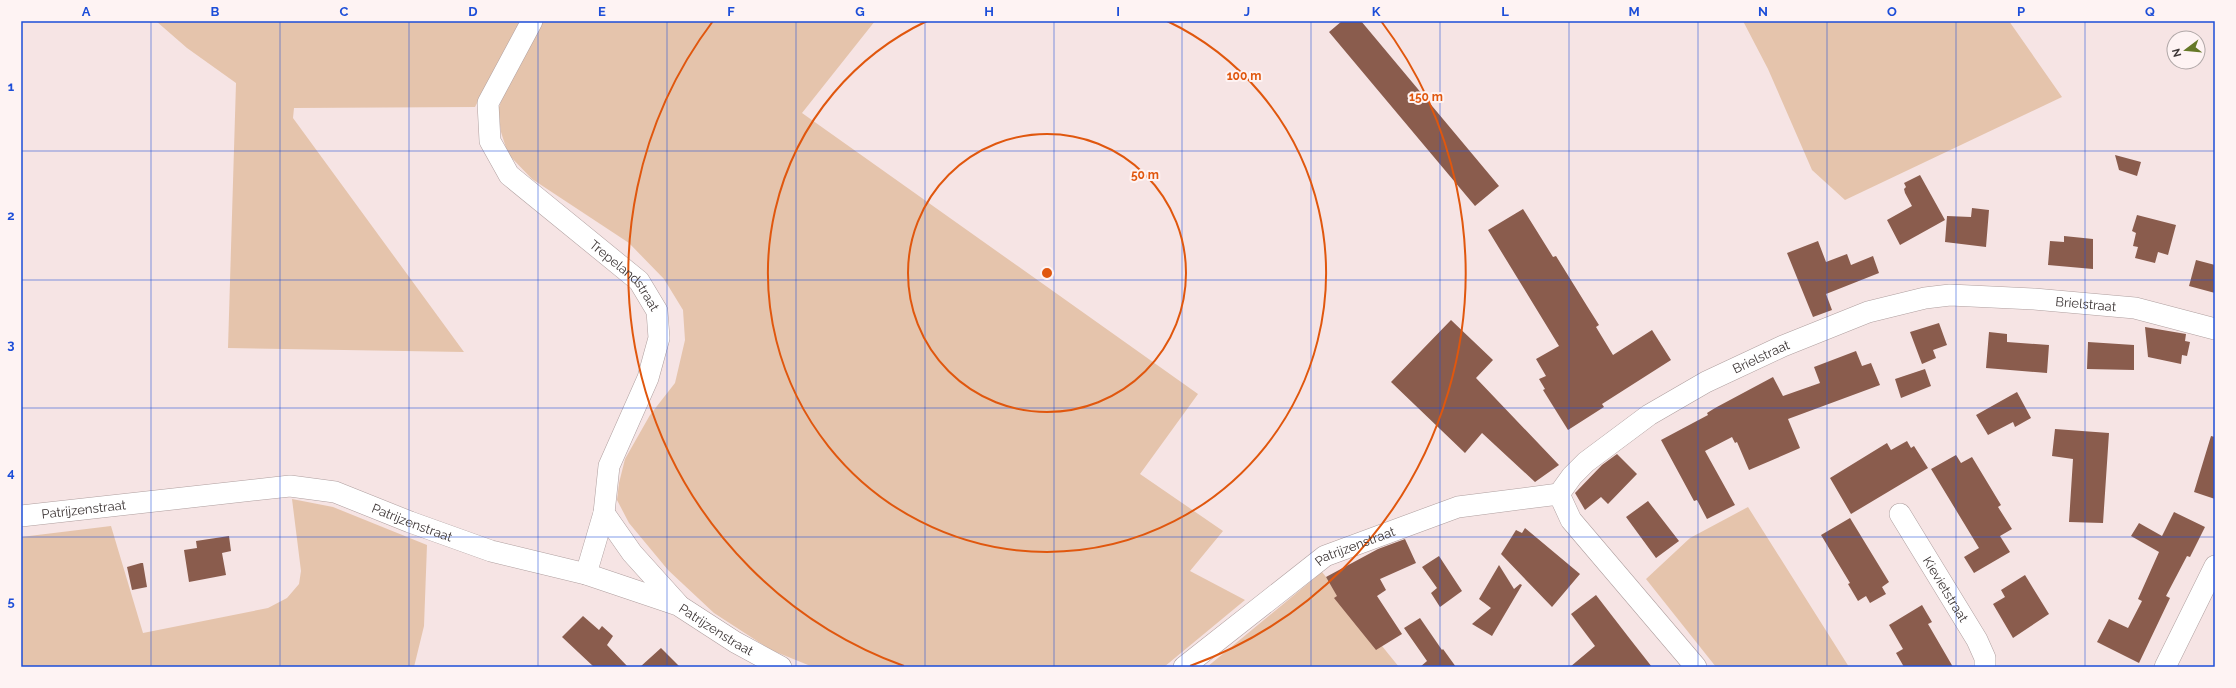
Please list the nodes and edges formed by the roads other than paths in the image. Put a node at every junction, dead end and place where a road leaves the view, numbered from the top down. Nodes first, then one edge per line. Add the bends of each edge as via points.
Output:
1 (532, 21) edge
2 (2215, 328) edge
3 (1559, 494) junction
4 (604, 513) junction
5 (1900, 514) dead end
6 (21, 516) edge
7 (2215, 566) edge
8 (586, 574) junction
9 (678, 605) junction
10 (781, 667) edge
11 (1184, 667) edge
12 (1696, 667) edge
13 (1985, 667) edge
14 (2165, 667) edge

1 - 4 street, Trepelandstraat via 488,103 490,141 509,175 640,281 656,311 660,338 648,378 609,466
2 - 3 street, Brielstraat via 2135,308 1950,295 1868,312 1783,346 1699,385 1649,415 1586,462
3 - 11 street, Patrijzenstraat via 1458,507 1325,556
3 - 12 street via 1571,520
4 - 8 street, Trepelandstraat
4 - 9 street via 632,553
5 - 13 street, Kievietstraat via 1977,640 1985,658
6 - 8 street, Patrijzenstraat via 290,486 335,492 491,551
7 - 14 street
8 - 9 street, Patrijzenstraat
9 - 10 street, Patrijzenstraat via 735,642

